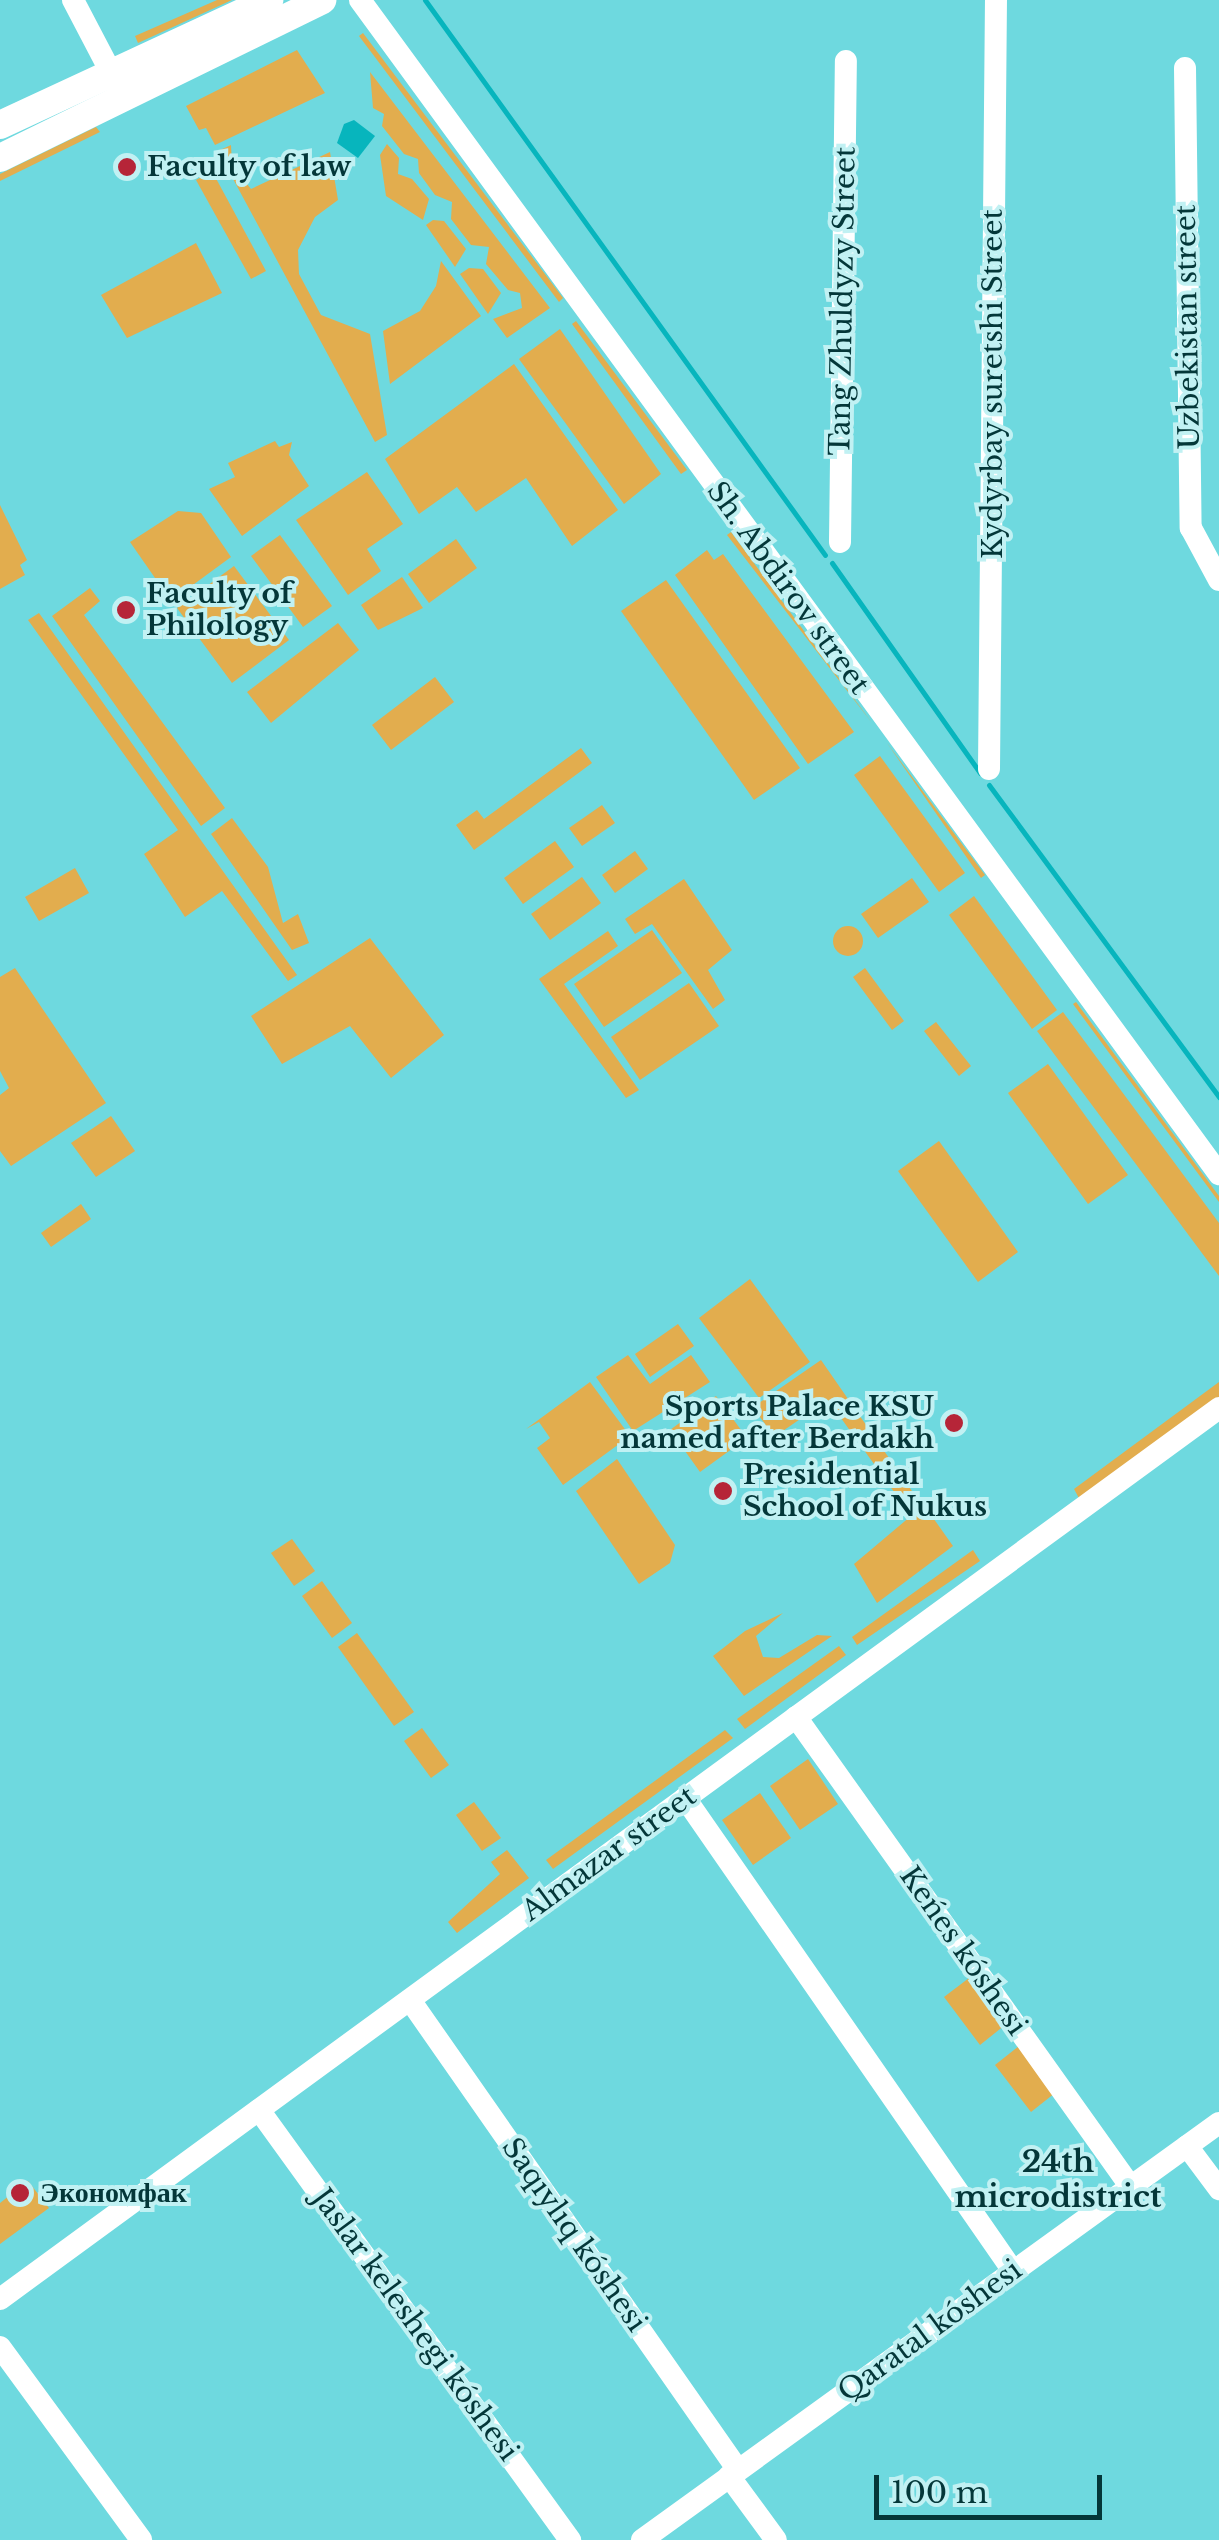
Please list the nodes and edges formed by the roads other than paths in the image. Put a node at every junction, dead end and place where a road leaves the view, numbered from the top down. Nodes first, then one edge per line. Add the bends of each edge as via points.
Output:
1 (73, 0) edge
2 (269, 0) edge
3 (322, 0) edge
4 (360, 0) edge
5 (996, 0) edge
6 (846, 60) dead end
7 (1185, 68) dead end
8 (110, 69) junction
9 (123, 96) junction
10 (0, 125) edge
11 (0, 158) edge
12 (840, 542) dead end
13 (1219, 580) edge
14 (989, 769) dead end
15 (1219, 1174) edge
16 (1219, 1408) edge
17 (796, 1717) junction
18 (685, 1798) junction
19 (410, 2000) junction
20 (259, 2110) junction
21 (1219, 2123) edge
22 (1187, 2146) junction
23 (1130, 2186) junction
24 (1219, 2190) edge
25 (1013, 2270) junction
26 (0, 2299) edge
27 (0, 2347) edge
28 (733, 2473) junction
29 (141, 2540) edge
30 (570, 2540) edge
31 (642, 2540) edge
32 (776, 2540) edge

1 - 8 street
2 - 8 main road
3 - 9 main road
4 - 15 street, Sh. Abdirov street
5 - 14 street, Kydyrbay suretshi Street
6 - 12 street, Tang Zhuldyzy Street
7 - 13 street, Uzbekistan street via 1191,528
8 - 9 street
8 - 10 main road
9 - 11 main road
16 - 17 street, Almazar street
17 - 18 street, Almazar street
17 - 23 street, Keńes kóshesi
18 - 19 street, Almazar street
18 - 25 street
19 - 20 street, Almazar street
19 - 28 street, Saqıylıq kóshesi
20 - 26 street, Almazar street
20 - 30 street, Jaslar keleshegi kóshesi
21 - 22 street, Qaratal kóshesi
22 - 23 street, Qaratal kóshesi
22 - 24 street
23 - 25 street, Qaratal kóshesi
25 - 28 street, Qaratal kóshesi
27 - 29 street
28 - 31 street, Qaratal kóshesi
28 - 32 street, Saqıylıq kóshesi

